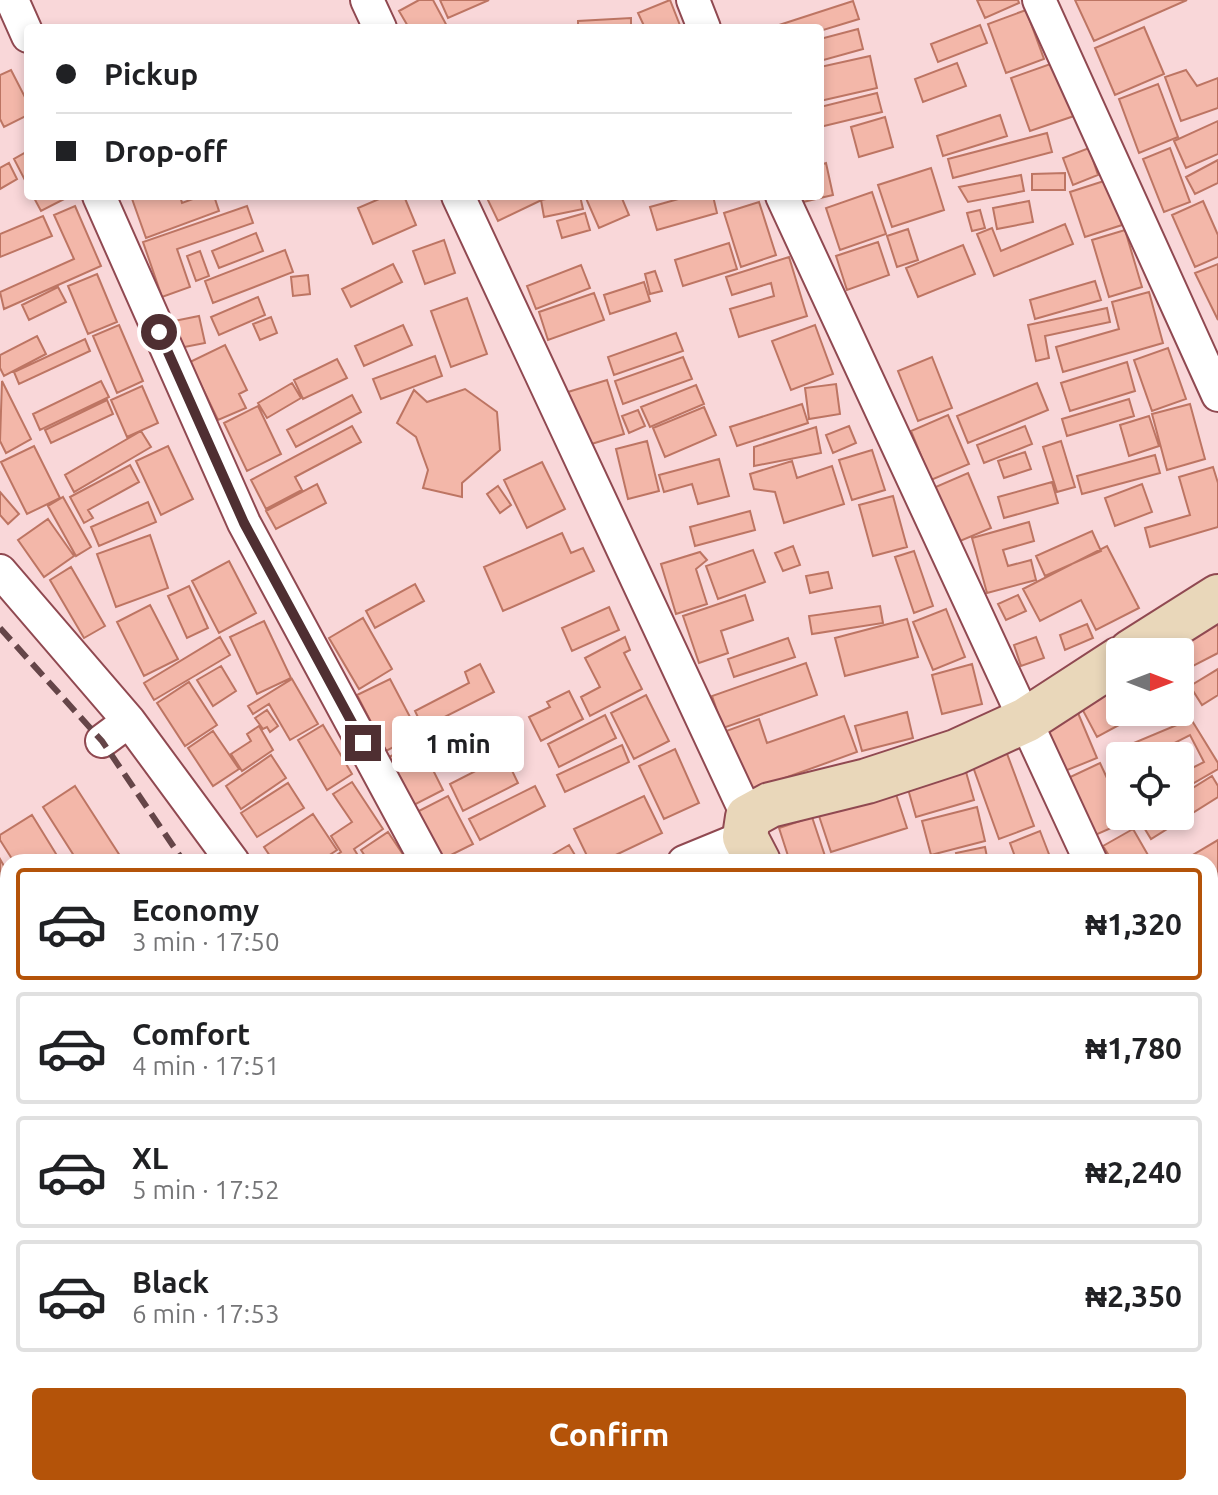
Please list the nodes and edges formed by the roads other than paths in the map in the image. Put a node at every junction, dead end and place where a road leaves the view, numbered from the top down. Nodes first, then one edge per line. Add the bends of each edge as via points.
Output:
1 (12, 0) edge
2 (367, 0) edge
3 (693, 0) edge
4 (1039, 0) edge
5 (378, 24) edge
6 (702, 24) edge
7 (24, 27) edge
8 (101, 200) edge
9 (460, 200) edge
10 (784, 200) edge
11 (1218, 395) edge
12 (0, 571) edge
13 (1218, 597) edge
14 (1153, 638) edge
15 (1106, 668) edge
16 (1026, 720) junction
17 (129, 721) junction
18 (102, 741) dead end
19 (750, 839) edge
20 (227, 854) edge
21 (423, 854) edge
22 (707, 854) edge
23 (1087, 854) edge

1 - 7 street
2 - 5 street
3 - 6 street
4 - 11 street
8 - 21 street via 244,523
9 - 19 street
10 - 16 street
12 - 17 street
13 - 14 street
15 - 16 street
16 - 19 street via 956,752 770,805
16 - 23 street
17 - 18 street
17 - 20 street
19 - 22 street

